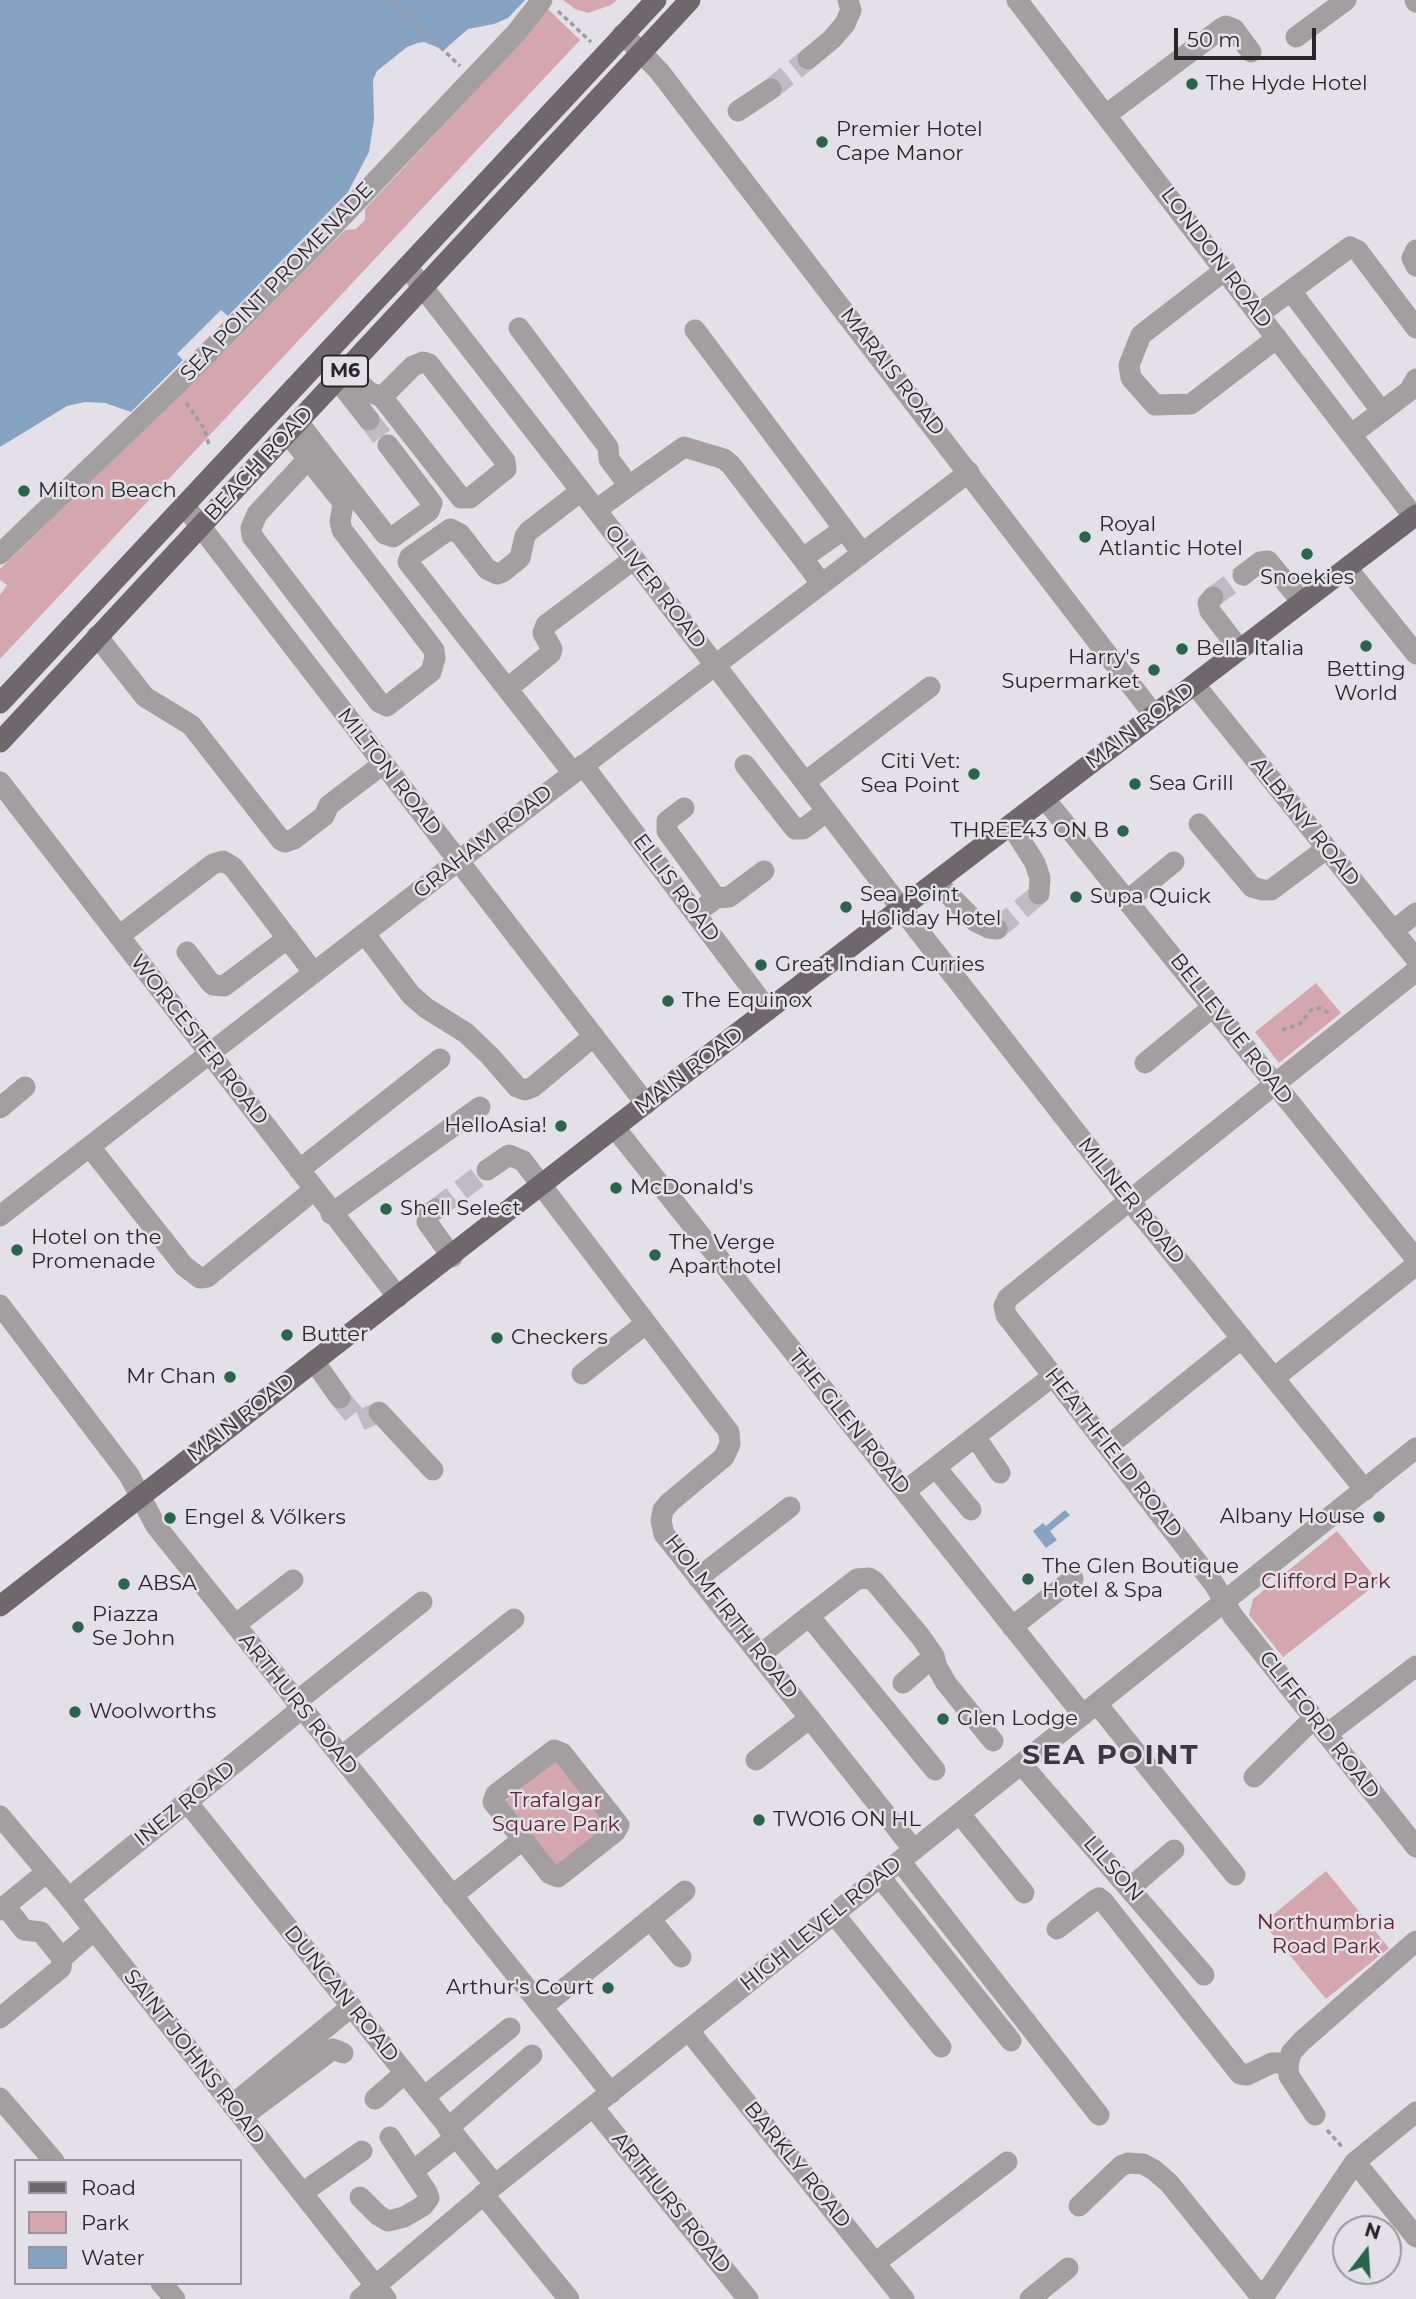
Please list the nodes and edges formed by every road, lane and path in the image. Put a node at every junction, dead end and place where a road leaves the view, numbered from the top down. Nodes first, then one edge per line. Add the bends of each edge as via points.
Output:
1 (391, 0) edge
2 (656, 0) edge
3 (690, 0) edge
4 (848, 0) edge
5 (1017, 0) edge
6 (1346, 0) edge
7 (548, 4) edge
8 (623, 34) junction
9 (1296, 37) dead end
10 (592, 44) dead end
11 (640, 51) junction
12 (1251, 52) dead end
13 (808, 59) tunnel mouth
14 (462, 68) dead end
15 (771, 89) tunnel mouth
16 (738, 111) dead end
17 (1106, 115) junction
18 (1416, 250) edge
19 (1416, 265) edge
20 (407, 267) junction
21 (1225, 270) junction
22 (422, 287) junction
23 (1290, 291) junction
24 (1259, 314) junction
25 (519, 328) dead end
26 (1416, 328) edge
27 (695, 330) dead end
28 (1277, 338) junction
29 (341, 375) junction
30 (1416, 379) edge
31 (174, 387) junction
32 (382, 397) junction
33 (1382, 412) junction
34 (369, 420) tunnel mouth
35 (293, 427) junction
36 (1352, 434) junction
37 (388, 444) tunnel mouth
38 (209, 445) dead end
39 (308, 459) junction
40 (969, 472) junction
41 (629, 486) junction
42 (581, 491) junction
43 (184, 505) junction
44 (596, 510) junction
45 (1415, 516) edge
46 (201, 527) junction
47 (844, 529) junction
48 (862, 553) junction
49 (0, 554) edge
50 (803, 558) junction
51 (634, 559) junction
52 (1347, 568) junction
53 (1243, 575) tunnel mouth
54 (822, 584) junction
55 (1213, 597) dead end
56 (1302, 602) junction
57 (97, 636) junction
58 (1240, 650) junction
59 (1416, 654) edge
60 (715, 665) junction
61 (1195, 685) junction
62 (930, 687) dead end
63 (507, 689) junction
64 (0, 704) edge
65 (1154, 715) junction
66 (0, 742) edge
67 (383, 764) junction
68 (745, 765) dead end
69 (578, 769) junction
70 (0, 782) edge
71 (805, 782) junction
72 (1045, 799) junction
73 (684, 808) dead end
74 (827, 811) junction
75 (1199, 824) dead end
76 (1011, 825) junction
77 (1326, 849) junction
78 (458, 861) junction
79 (1174, 862) dead end
80 (764, 872) dead end
81 (936, 882) junction
82 (1039, 894) dead end
83 (716, 898) junction
84 (1128, 900) junction
85 (901, 909) junction
86 (1416, 913) edge
87 (695, 914) junction
88 (997, 929) dead end
89 (1393, 931) junction
90 (365, 934) junction
91 (119, 936) junction
92 (288, 938) junction
93 (187, 952) dead end
94 (1416, 959) edge
95 (1416, 971) edge
96 (314, 973) junction
97 (1214, 1006) junction
98 (768, 1010) junction
99 (1335, 1018) dead end
100 (1282, 1030) dead end
101 (594, 1036) junction
102 (211, 1053) junction
103 (440, 1059) dead end
104 (1145, 1063) dead end
105 (1275, 1084) junction
106 (25, 1087) dead end
107 (646, 1104) junction
108 (481, 1107) dead end
109 (0, 1108) edge
110 (615, 1128) junction
111 (90, 1147) junction
112 (299, 1170) junction
113 (487, 1170) tunnel mouth
114 (540, 1186) junction
115 (314, 1190) junction
116 (1130, 1201) junction
117 (436, 1209) dead end
118 (331, 1214) junction
119 (0, 1216) edge
120 (452, 1256) junction
121 (1416, 1259) edge
122 (1416, 1265) edge
123 (398, 1297) junction
124 (0, 1305) edge
125 (645, 1324) junction
126 (1242, 1338) junction
127 (314, 1361) junction
128 (582, 1374) dead end
129 (1054, 1376) junction
130 (1274, 1378) junction
131 (340, 1398) tunnel mouth
132 (379, 1412) tunnel mouth
133 (976, 1438) junction
134 (1108, 1446) junction
135 (1416, 1448) edge
136 (936, 1468) junction
137 (433, 1470) dead end
138 (1000, 1473) dead end
139 (1365, 1490) junction
140 (905, 1491) junction
141 (141, 1496) junction
142 (790, 1507) dead end
143 (971, 1510) dead end
144 (698, 1577) junction
145 (1073, 1579) dead end
146 (293, 1580) dead end
147 (1225, 1600) junction
148 (422, 1602) dead end
149 (0, 1606) edge
150 (809, 1616) junction
151 (514, 1619) dead end
152 (235, 1625) junction
153 (1012, 1627) junction
154 (760, 1655) junction
155 (934, 1656) junction
156 (1416, 1666) edge
157 (903, 1683) dead end
158 (299, 1705) junction
159 (1090, 1709) junction
160 (810, 1718) junction
161 (1321, 1726) junction
162 (993, 1741) dead end
163 (341, 1757) junction
164 (756, 1760) dead end
165 (1021, 1765) junction
166 (935, 1770) dead end
167 (1254, 1777) dead end
168 (187, 1802) junction
169 (960, 1814) junction
170 (0, 1816) edge
171 (522, 1840) junction
172 (1416, 1847) edge
173 (1174, 1850) dead end
174 (907, 1856) junction
175 (47, 1872) junction
176 (1236, 1875) dead end
177 (880, 1877) junction
178 (1130, 1888) junction
179 (685, 1891) dead end
180 (1024, 1893) dead end
181 (452, 1896) junction
182 (69, 1898) junction
183 (2, 1908) edge
184 (834, 1914) junction
185 (650, 1919) junction
186 (1057, 1929) dead end
187 (94, 1930) junction
188 (1416, 1941) edge
189 (681, 1957) dead end
190 (62, 1958) junction
191 (1203, 1975) dead end
192 (351, 2007) junction
193 (542, 2007) junction
194 (0, 2018) edge
195 (510, 2028) dead end
196 (689, 2031) junction
197 (1011, 2041) dead end
198 (941, 2047) dead end
199 (343, 2053) dead end
200 (532, 2055) dead end
201 (1288, 2063) junction
202 (405, 2073) junction
203 (611, 2094) junction
204 (424, 2097) junction
205 (0, 2098) edge
206 (374, 2099) dead end
207 (593, 2108) junction
208 (237, 2111) junction
209 (1416, 2112) edge
210 (1099, 2115) dead end
211 (1320, 2121) joint
212 (452, 2132) junction
213 (390, 2137) dead end
214 (362, 2151) dead end
215 (1349, 2156) junction
216 (52, 2159) edge
217 (1007, 2162) dead end
218 (414, 2171) junction
219 (489, 2189) junction
220 (302, 2193) junction
221 (360, 2197) dead end
222 (1079, 2206) dead end
223 (1416, 2237) edge
224 (875, 2263) junction
225 (1069, 2268) dead end
226 (163, 2285) edge
227 (374, 2294) edge
228 (1262, 2298) edge
229 (175, 2299) edge
230 (569, 2299) edge
231 (748, 2299) edge
232 (904, 2299) edge
233 (1030, 2299) edge

1 - 14 path
2 - 8 main road, BEACH ROAD / M6
3 - 11 main road, BEACH ROAD / M6
4 - 13 street via 851,10 845,24
5 - 17 street, LONDON ROAD
6 - 9 street
7 - 10 path
7 - 31 street, SEA POINT PROMENADE
8 - 11 street, MARAIS ROAD
8 - 20 main road, BEACH ROAD / M6
11 - 22 main road, BEACH ROAD / M6
11 - 40 street, MARAIS ROAD
12 - 17 street via 1234,29 1226,26
15 - 16 street
17 - 21 street, LONDON ROAD
18 - 19 street via 1412,258
20 - 22 street, OLIVER ROAD
20 - 43 main road, BEACH ROAD / M6
21 - 24 street, LONDON ROAD
21 - 28 street via 1141,335 1129,365 1131,378 1154,405 1191,404
22 - 29 main road, BEACH ROAD / M6
22 - 42 street, OLIVER ROAD
23 - 24 street
23 - 26 street via 1346,249 1355,248
23 - 33 street
24 - 28 street, LONDON ROAD
25 - 41 street via 608,447 609,459
27 - 47 street
28 - 36 street, LONDON ROAD
29 - 32 street
29 - 34 street
29 - 35 main road, BEACH ROAD / M6
30 - 33 street via 1412,389
31 - 38 path via 204,428
31 - 49 street, SEA POINT PROMENADE
32 - 32 street via 461,498 470,498 506,469 505,461 429,364 413,366
33 - 36 street
35 - 37 street via 393,537 429,511 432,503
35 - 39 street
35 - 46 main road, BEACH ROAD / M6
36 - 45 street, LONDON ROAD
39 - 39 street via 343,505 342,530 434,650 431,672 387,706 379,702 252,536 257,514
40 - 48 street, GRAHAM ROAD
40 - 65 street, MARAIS ROAD
41 - 44 street
41 - 50 street via 684,447 724,459
42 - 44 street, OLIVER ROAD
42 - 63 street, ELLIS ROAD via 528,531 520,558 503,572 487,569 460,534 450,529 408,559
43 - 46 street, MILTON ROAD
43 - 64 main road, BEACH ROAD / M6
44 - 51 street, OLIVER ROAD
45 - 52 main road, MAIN ROAD
46 - 57 main road, BEACH ROAD / M6
46 - 67 street, MILTON ROAD
47 - 48 street
47 - 50 street
48 - 54 street, GRAHAM ROAD
50 - 54 street
51 - 60 street, OLIVER ROAD
51 - 63 street via 546,625 543,633 551,653
52 - 56 main road, MAIN ROAD
52 - 59 street
53 - 56 street via 1268,561
54 - 60 street, GRAHAM ROAD
55 - 58 street via 1208,603 1210,611
56 - 58 main road, MAIN ROAD
57 - 66 main road, BEACH ROAD / M6
57 - 67 street via 145,697 191,725 285,842 324,816 329,805
58 - 61 main road, MAIN ROAD
60 - 69 street, GRAHAM ROAD
60 - 71 street, OLIVER ROAD
61 - 65 main road, MAIN ROAD
61 - 77 street, ALBANY ROAD
62 - 71 street
63 - 69 street, ELLIS ROAD
65 - 72 main road, MAIN ROAD
67 - 78 street, MILTON ROAD
68 - 74 street via 795,830
69 - 78 street, GRAHAM ROAD
69 - 87 street, ELLIS ROAD
70 - 91 street, WORCESTER ROAD
71 - 74 street, OLIVER ROAD
72 - 76 main road, MAIN ROAD
72 - 84 street, BELLEVUE ROAD
73 - 83 street via 667,821 667,831
74 - 85 street, OLIVER ROAD
75 - 77 street via 1252,887 1263,890 1271,890
76 - 81 main road, MAIN ROAD
76 - 82 street via 1035,863
77 - 89 street, ALBANY ROAD
78 - 90 street, GRAHAM ROAD
78 - 101 street, MILTON ROAD
79 - 84 street
80 - 83 street via 727,898
81 - 85 main road, MAIN ROAD
81 - 88 street via 975,921
83 - 87 street
84 - 97 street, BELLEVUE ROAD
85 - 98 main road, MAIN ROAD
85 - 116 street, MILNER ROAD
86 - 89 street
87 - 98 street, ELLIS ROAD
89 - 94 street, ALBANY ROAD
90 - 96 street, GRAHAM ROAD
90 - 101 street via 411,995 466,1033 517,1087 533,1087
91 - 92 street via 213,864 223,862 233,867
91 - 102 street, WORCESTER ROAD
92 - 93 street via 224,986 213,985
92 - 96 street
95 - 105 street
96 - 102 street, GRAHAM ROAD
97 - 104 street
97 - 105 street, BELLEVUE ROAD
98 - 107 main road, MAIN ROAD
99 - 100 path via 1327,1011 1312,1009 1300,1024
101 - 107 street, MILTON ROAD
102 - 111 street, GRAHAM ROAD
102 - 112 street, WORCESTER ROAD
103 - 112 street
105 - 116 street
105 - 121 street, BELLEVUE ROAD
106 - 109 street
107 - 110 main road, MAIN ROAD
108 - 118 street
110 - 114 main road, MAIN ROAD
110 - 140 street, THE GLEN ROAD
111 - 115 street via 184,1266 200,1278 223,1265
111 - 119 street, GRAHAM ROAD
112 - 115 street, WORCESTER ROAD
113 - 114 street, HOLMFIRTH ROAD via 509,1154 523,1161
114 - 120 main road, MAIN ROAD
114 - 125 street, HOLMFIRTH ROAD
115 - 118 street, WORCESTER ROAD
116 - 126 street, MILNER ROAD
116 - 129 street, HEATHFIELD ROAD via 1008,1298 1004,1306 1006,1315
117 - 120 street via 427,1222
118 - 123 street, WORCESTER ROAD
120 - 123 main road, MAIN ROAD
122 - 130 street
123 - 127 main road, MAIN ROAD
124 - 141 street, ARTHURS ROAD
125 - 128 street
125 - 144 street, HOLMFIRTH ROAD via 731,1438 724,1457 663,1510 664,1534
126 - 130 street, MILNER ROAD
126 - 134 street
127 - 131 street
127 - 141 main road, MAIN ROAD
129 - 133 street
129 - 134 street, HEATHFIELD ROAD
130 - 139 street, MILNER ROAD
132 - 137 street
133 - 136 street
133 - 138 street
134 - 147 street, HEATHFIELD ROAD
135 - 139 street, HIGH LEVEL ROAD
136 - 140 street
136 - 143 street
139 - 147 street, HIGH LEVEL ROAD
140 - 153 street, THE GLEN ROAD
141 - 149 main road, MAIN ROAD
141 - 152 street, ARTHURS ROAD via 156,1526
142 - 144 street
144 - 154 street, HOLMFIRTH ROAD
145 - 153 street
146 - 152 street
147 - 159 street, HIGH LEVEL ROAD
147 - 161 street, CLIFFORD ROAD
148 - 158 street, INEZ ROAD
150 - 154 street
150 - 155 street via 858,1578 869,1578
150 - 166 street
151 - 163 street
152 - 158 street, ARTHURS ROAD
153 - 159 street, THE GLEN ROAD
154 - 160 street, HOLMFIRTH ROAD
155 - 157 street
155 - 162 street via 946,1683
156 - 161 street
158 - 163 street, ARTHURS ROAD
158 - 168 street, INEZ ROAD
159 - 165 street, HIGH LEVEL ROAD
159 - 176 street, THE GLEN ROAD
160 - 164 street
160 - 174 street, HOLMFIRTH ROAD
161 - 167 street
161 - 172 street, CLIFFORD ROAD
163 - 181 street, ARTHURS ROAD
165 - 169 street, HIGH LEVEL ROAD
165 - 178 street, LILSON
168 - 182 street, INEZ ROAD
168 - 192 street, DUNCAN ROAD
169 - 174 street, HIGH LEVEL ROAD
169 - 180 street
170 - 175 street, SAINT JOHNS ROAD
171 - 171 street via 550,1874 558,1877 619,1825 562,1753 554,1750 494,1798 495,1806
171 - 181 street
173 - 178 street
174 - 177 street, HIGH LEVEL ROAD
174 - 210 street, HOLMFIRTH ROAD
175 - 182 street, SAINT JOHNS ROAD
175 - 183 street
177 - 184 street, HIGH LEVEL ROAD
177 - 197 street
178 - 191 street, LILSON
179 - 185 street
181 - 193 street, ARTHURS ROAD
182 - 187 street, SAINT JOHNS ROAD
183 - 190 street via 24,1930 40,1932
184 - 196 street, HIGH LEVEL ROAD
184 - 198 street
185 - 189 street
185 - 193 street
186 - 201 street via 1099,1898 1240,2074 1272,2063
187 - 190 street
187 - 208 street, SAINT JOHNS ROAD
188 - 201 street via 1302,2041
190 - 194 street via 61,1968
192 - 202 street, DUNCAN ROAD
192 - 208 street
193 - 203 street, ARTHURS ROAD
195 - 204 street
196 - 203 street, HIGH LEVEL ROAD
196 - 224 street, BARKLY ROAD
199 - 208 street via 334,2049
200 - 212 street
201 - 211 street via 1289,2076
202 - 204 street, DUNCAN ROAD
202 - 206 street
203 - 207 street, HIGH LEVEL ROAD
204 - 212 street, DUNCAN ROAD
205 - 216 street
207 - 219 street, HIGH LEVEL ROAD
207 - 231 street, ARTHURS ROAD
208 - 220 street, SAINT JOHNS ROAD
209 - 215 street
211 - 215 path
212 - 218 street
212 - 219 street, DUNCAN ROAD
213 - 218 street
214 - 220 street
215 - 223 street
215 - 228 street
217 - 224 street
218 - 221 street via 429,2199 404,2217 388,2221
219 - 227 street, HIGH LEVEL ROAD
219 - 230 street, DUNCAN ROAD
220 - 227 street, SAINT JOHNS ROAD
222 - 228 street via 1121,2166 1143,2164 1154,2169
224 - 232 street, BARKLY ROAD
225 - 233 street
226 - 229 street

